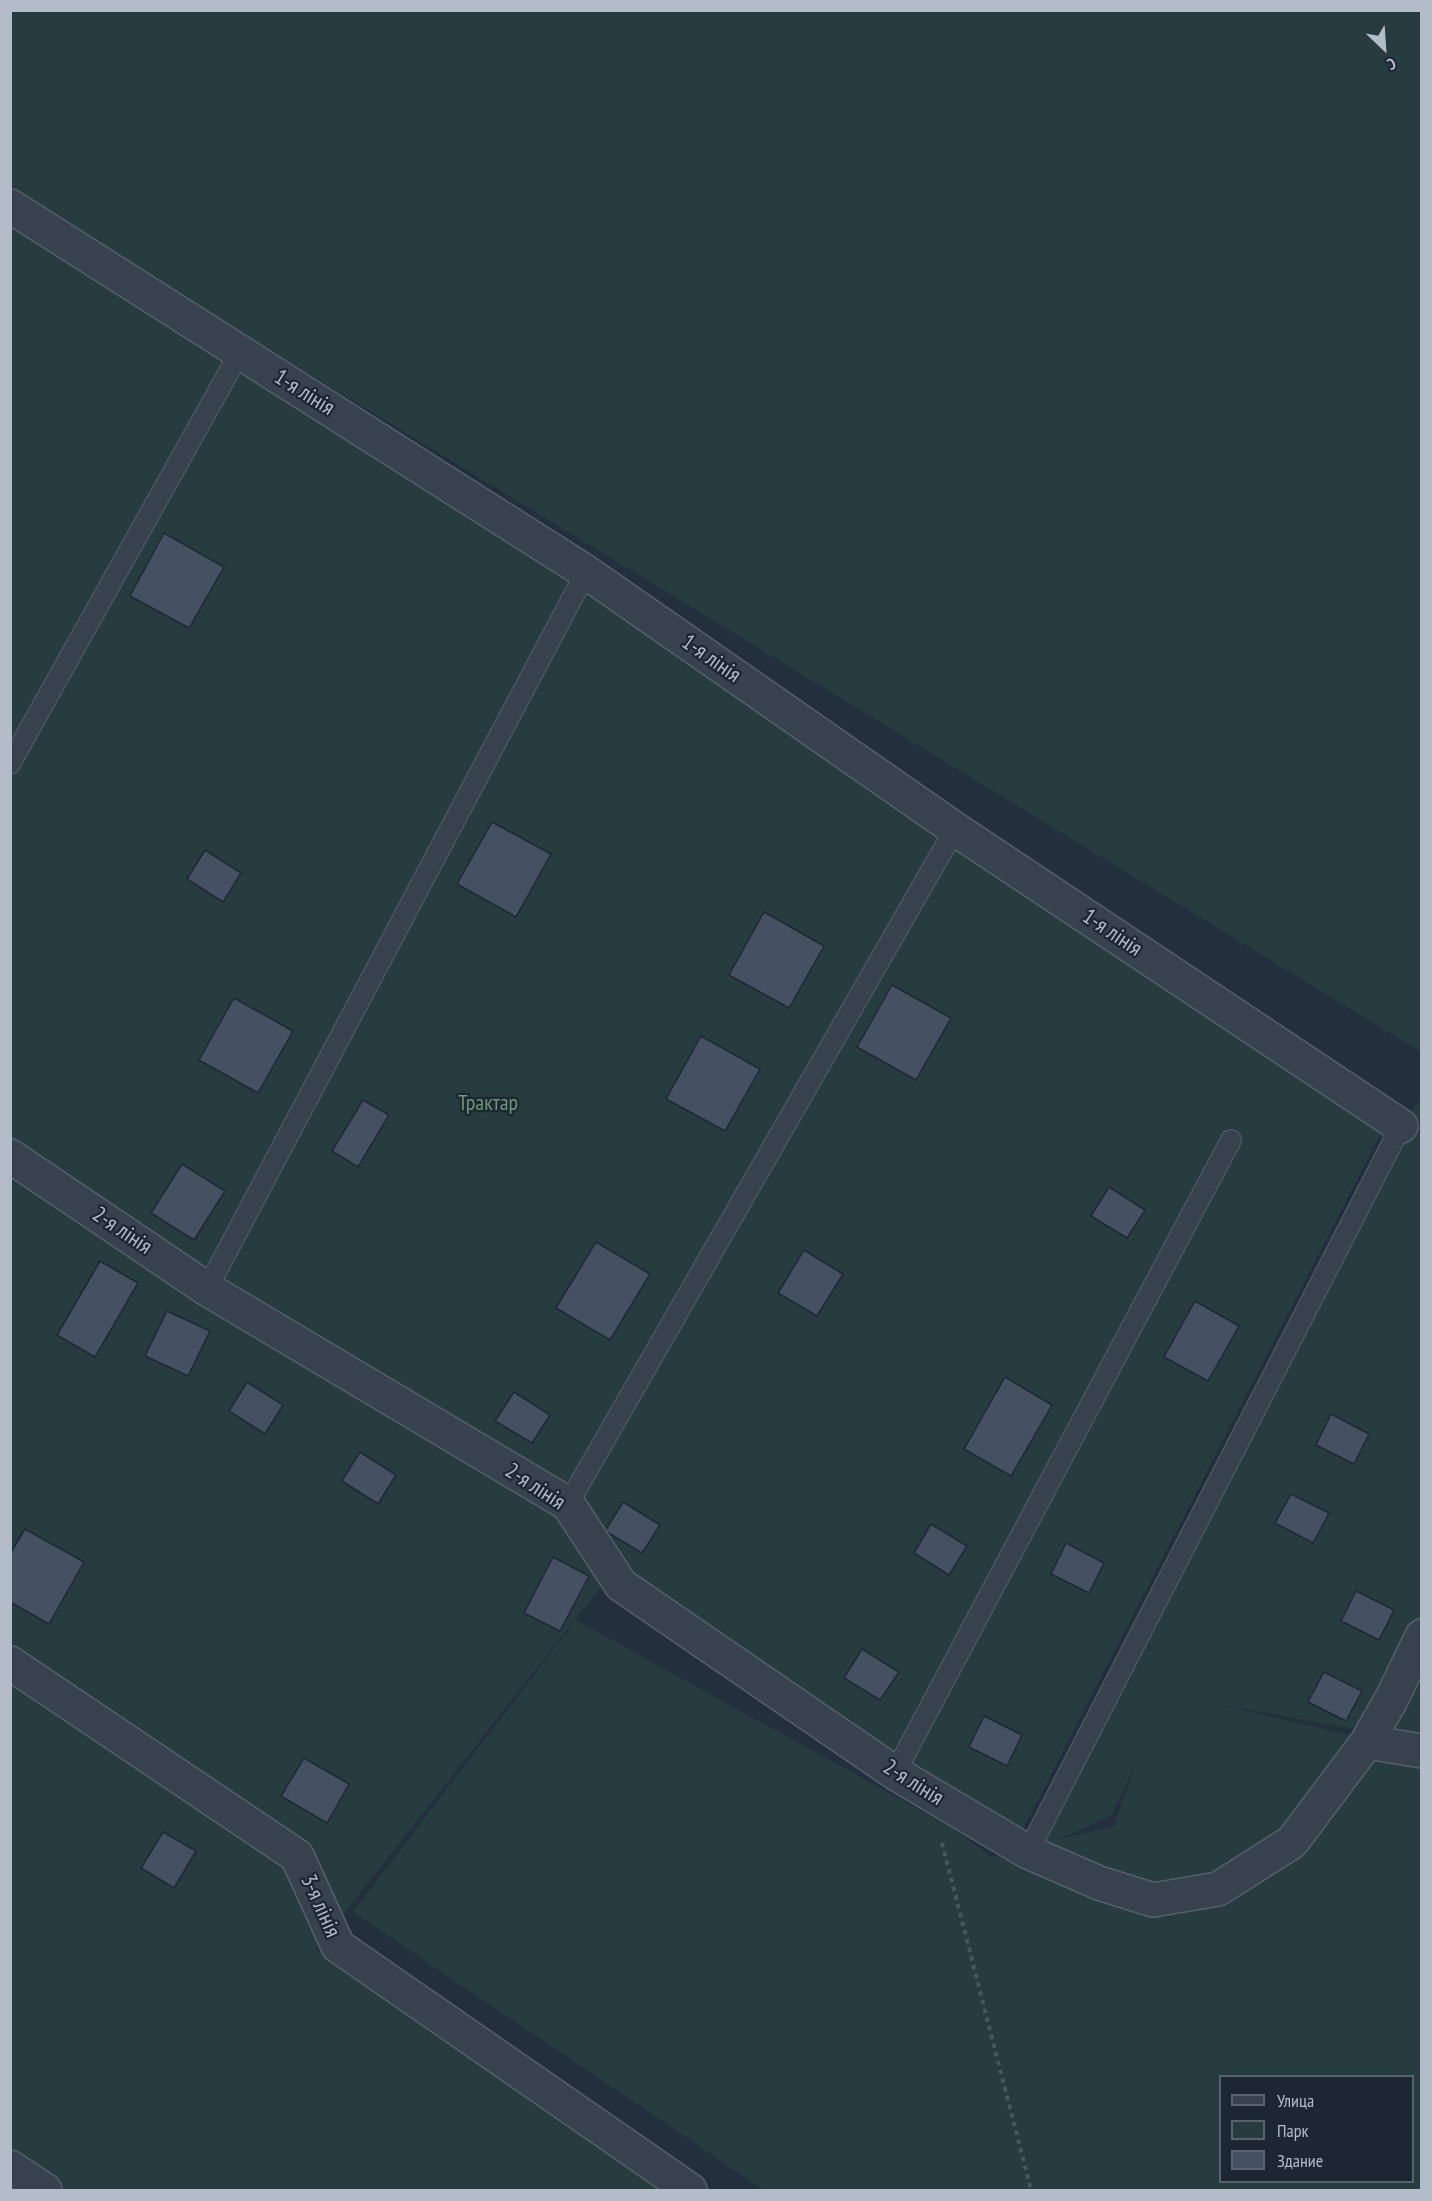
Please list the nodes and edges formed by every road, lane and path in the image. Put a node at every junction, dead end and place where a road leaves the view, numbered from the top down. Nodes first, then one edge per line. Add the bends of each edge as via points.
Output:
1 (10, 206) edge
2 (240, 352) junction
3 (586, 572) junction
4 (10, 764) edge
5 (955, 829) junction
6 (1401, 1126) joint
7 (1231, 1140) dead end
8 (10, 1156) edge
9 (207, 1289) junction
10 (568, 1504) junction
11 (1422, 1636) edge
12 (10, 1663) edge
13 (1367, 1743) junction
14 (1422, 1751) edge
15 (895, 1773) junction
16 (929, 1794) junction
17 (1028, 1852) junction
18 (10, 2167) edge
19 (45, 2190) edge
20 (690, 2190) edge
21 (1031, 2190) edge

1 - 2 street, 1-я лінія
2 - 3 street, 1-я лінія
2 - 4 lane
3 - 5 street, 1-я лінія
3 - 9 lane
5 - 6 street, 1-я лінія
5 - 10 lane
6 - 17 lane
7 - 15 lane
8 - 9 street, 2-я лінія
9 - 10 street, 2-я лінія
10 - 15 street, 2-я лінія via 621,1585
11 - 13 street, 2-я лінія
12 - 20 street, 3-я лінія via 297,1856 338,1946
13 - 14 street
13 - 17 street, 2-я лінія via 1292,1842 1218,1888 1154,1900 1099,1883
15 - 16 street, 2-я лінія
16 - 17 street, 2-я лінія
16 - 21 path
18 - 19 street

